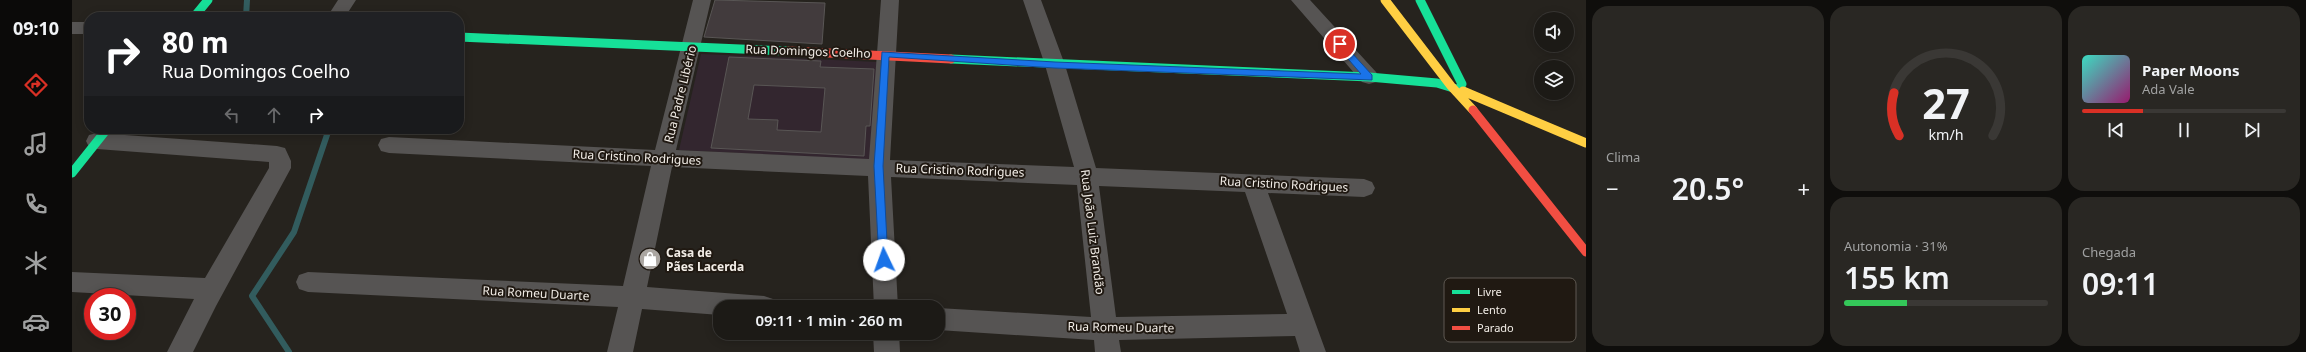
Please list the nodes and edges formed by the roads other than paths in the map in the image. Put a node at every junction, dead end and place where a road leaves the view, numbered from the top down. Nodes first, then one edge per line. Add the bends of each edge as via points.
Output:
1 (208, 0) edge
2 (347, 0) edge
3 (702, 0) edge
4 (890, 0) edge
5 (1032, 0) edge
6 (1300, 0) edge
7 (1385, 0) edge
8 (1420, 0) edge
9 (198, 12) edge
10 (339, 12) edge
11 (72, 28) edge
12 (84, 28) edge
13 (464, 37) edge
14 (692, 47) junction
15 (885, 54) junction
16 (1055, 65) junction
17 (1369, 78) junction
18 (1451, 86) junction
19 (1467, 93) junction
20 (1474, 111) junction
21 (102, 135) edge
22 (1586, 143) edge
23 (389, 145) dead end
24 (663, 159) junction
25 (879, 166) junction
26 (72, 173) edge
27 (1087, 175) junction
28 (1253, 183) junction
29 (1364, 188) dead end
30 (1586, 252) edge
31 (72, 282) edge
32 (308, 282) dead end
33 (212, 289) junction
34 (631, 297) junction
35 (886, 300) edge
36 (713, 303) edge
37 (945, 320) edge
38 (1304, 325) junction
39 (886, 340) edge
40 (1106, 340) edge
41 (180, 352) edge
42 (620, 352) edge
43 (887, 352) edge
44 (1313, 352) edge

1 - 9 street
2 - 10 street
3 - 14 street, Rua Padre Libério
4 - 15 street
5 - 16 street, Rua João Luiz Brandão
6 - 17 street
7 - 18 street via 1400,12
8 - 19 street via 1422,12
11 - 12 street
13 - 14 street, Rua Domingos Coelho
14 - 15 street, Rua Domingos Coelho
14 - 24 street, Rua Padre Libério
15 - 16 street, Rua Domingos Coelho
15 - 25 street
16 - 17 street, Rua Domingos Coelho
16 - 27 street, Rua João Luiz Brandão
17 - 18 street, Rua Domingos Coelho
18 - 19 street, Rua Domingos Coelho
18 - 20 street
19 - 20 street
19 - 22 street, Rua Domingos Coelho
20 - 30 street
21 - 26 street
21 - 33 street via 277,154 280,168
23 - 24 street, Rua Cristino Rodrigues
24 - 25 street, Rua Cristino Rodrigues
24 - 34 street, Rua Padre Libério
25 - 27 street, Rua Cristino Rodrigues
25 - 35 street
27 - 28 street, Rua Cristino Rodrigues
27 - 40 street, Rua João Luiz Brandão
28 - 29 street, Rua Cristino Rodrigues
28 - 38 street
31 - 33 street
32 - 34 street, Rua Romeu Duarte
33 - 41 street
34 - 36 street, Rua Romeu Duarte
34 - 42 street, Rua Padre Libério
37 - 40 street, Rua Romeu Duarte
38 - 40 street, Rua Romeu Duarte
38 - 44 street
39 - 43 street

